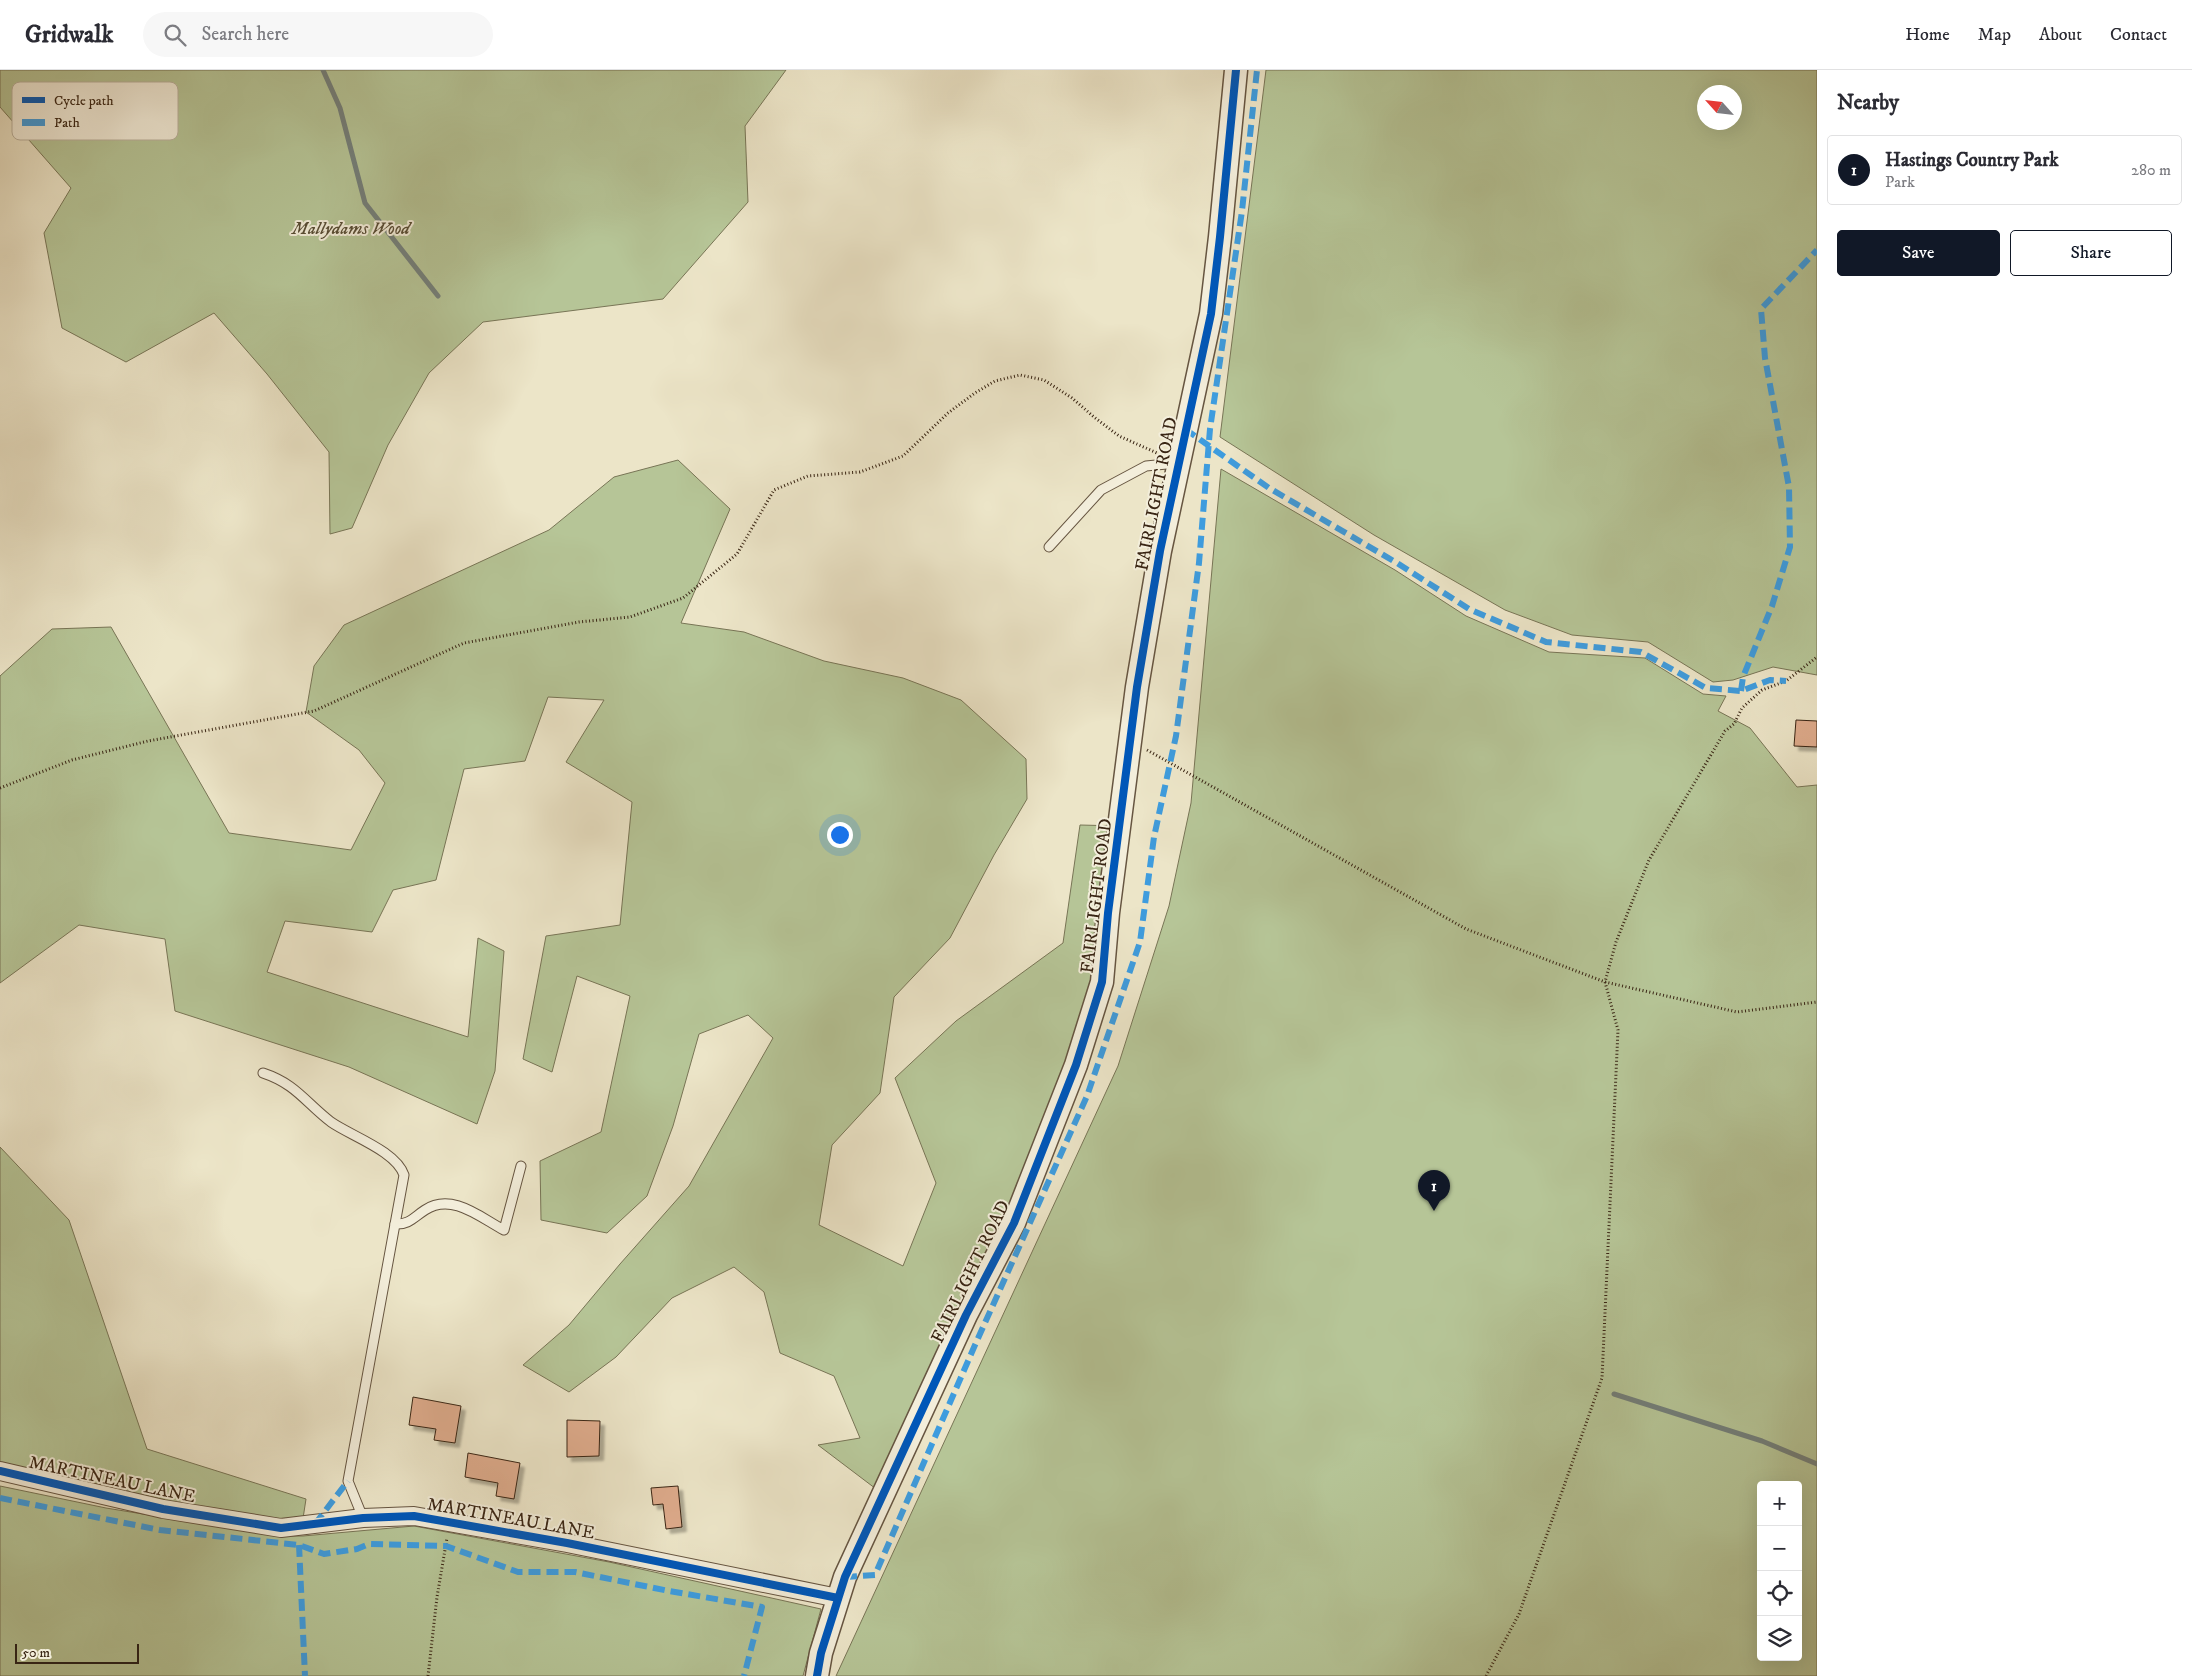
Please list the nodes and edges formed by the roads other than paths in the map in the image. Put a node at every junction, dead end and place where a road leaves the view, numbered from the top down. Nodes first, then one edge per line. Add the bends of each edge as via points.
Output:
1 (1236, 70) edge
2 (1177, 463) junction
3 (1049, 547) dead end
4 (263, 1073) dead end
5 (521, 1166) dead end
6 (394, 1224) junction
7 (0, 1471) edge
8 (363, 1518) junction
9 (838, 1598) junction
10 (816, 1676) edge

1 - 2 street, FAIRLIGHT ROAD via 1211,314
2 - 3 lane via 1146,466 1101,490
2 - 9 street, FAIRLIGHT ROAD via 1137,687 1102,982 1076,1065 1014,1223 966,1315
4 - 6 lane via 285,1082 330,1121 396,1162 404,1175
5 - 6 lane via 504,1230 455,1203 437,1204 404,1225
6 - 8 lane via 348,1481
7 - 8 street, MARTINEAU LANE via 163,1509 281,1528
8 - 9 street, MARTINEAU LANE via 414,1516 567,1543
9 - 10 street, FAIRLIGHT ROAD

